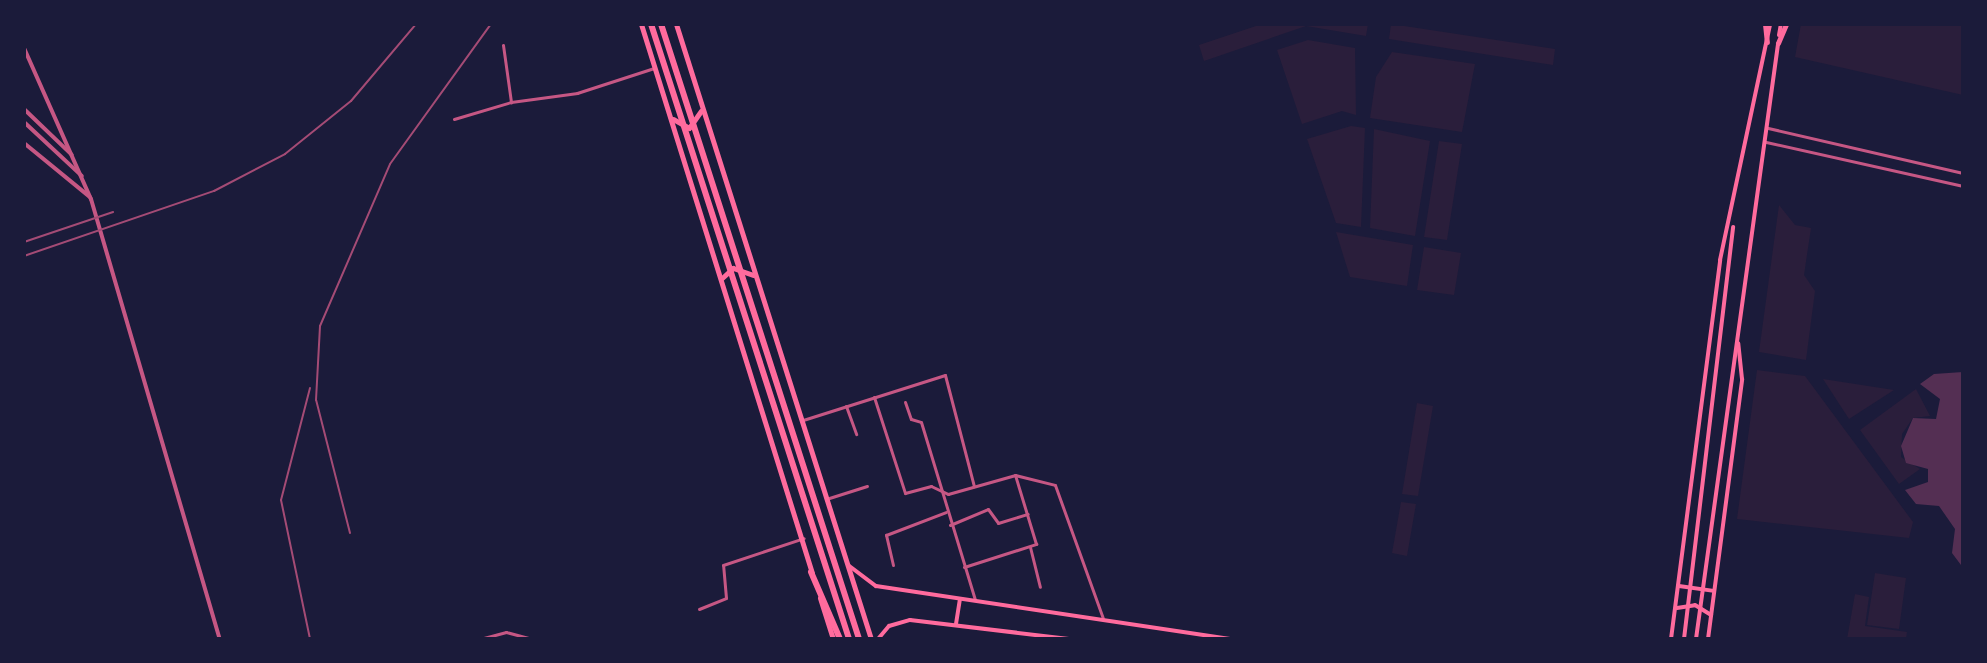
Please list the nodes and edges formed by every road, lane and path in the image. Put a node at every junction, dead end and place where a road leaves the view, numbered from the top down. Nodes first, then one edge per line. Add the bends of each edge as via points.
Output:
1 (641, 24) edge
2 (651, 24) edge
3 (661, 24) edge
4 (676, 24) edge
5 (1767, 24) edge
6 (1784, 24) edge
7 (1767, 42) joint
8 (1778, 43) joint
9 (503, 45) dead end
10 (24, 48) edge
11 (654, 68) junction
12 (511, 102) junction
13 (702, 108) junction
14 (24, 109) edge
15 (670, 115) junction
16 (454, 119) dead end
17 (24, 122) edge
18 (1767, 128) junction
19 (1766, 142) junction
20 (24, 143) edge
21 (74, 156) junction
22 (1963, 173) edge
23 (84, 178) junction
24 (1963, 186) edge
25 (91, 199) junction
26 (1734, 221) junction
27 (754, 276) junction
28 (722, 278) junction
29 (1737, 341) junction
30 (874, 397) junction
31 (905, 402) dead end
32 (846, 406) junction
33 (801, 420) junction
34 (856, 434) dead end
35 (1015, 475) junction
36 (867, 486) dead end
37 (974, 486) junction
38 (940, 491) junction
39 (826, 499) junction
40 (946, 512) junction
41 (1028, 514) junction
42 (950, 525) junction
43 (804, 538) junction
44 (1030, 547) junction
45 (845, 562) junction
46 (893, 565) dead end
47 (964, 567) junction
48 (811, 572) junction
49 (1679, 586) junction
50 (1040, 587) dead end
51 (1714, 591) junction
52 (960, 599) junction
53 (976, 601) junction
54 (699, 609) dead end
55 (1675, 609) junction
56 (1711, 615) junction
57 (1103, 618) junction
58 (956, 625) junction
59 (220, 639) edge
60 (480, 639) edge
61 (533, 639) edge
62 (833, 639) edge
63 (840, 639) edge
64 (849, 639) edge
65 (859, 639) edge
66 (871, 639) edge
67 (878, 639) edge
68 (1069, 639) edge
69 (1230, 639) edge
70 (1671, 639) edge
71 (1684, 639) edge
72 (1696, 639) edge
73 (1708, 639) edge

1 - 11 main road
2 - 64 highway
3 - 65 highway
4 - 13 main road
5 - 7 main road
6 - 8 main road
7 - 26 main road
8 - 18 main road
9 - 12 street
10 - 21 street
11 - 12 street via 577,93
11 - 15 main road
12 - 16 street
13 - 15 main road via 689,128
13 - 27 main road
14 - 21 street
15 - 28 main road
17 - 23 street
18 - 19 main road
18 - 22 street
19 - 24 street
19 - 29 main road
20 - 25 street
21 - 23 street
23 - 25 street
25 - 59 street
26 - 49 main road via 1720,260
26 - 71 main road
27 - 28 main road via 733,268
27 - 33 main road
28 - 43 main road
29 - 51 main road via 1742,379
29 - 72 main road
30 - 32 street
30 - 37 street via 948,377
30 - 38 street via 904,493
31 - 38 street via 910,418 921,422
32 - 33 street
32 - 34 street
33 - 39 main road
35 - 37 street
35 - 41 street
35 - 57 street via 1044,480 1061,493
36 - 39 street
37 - 38 street
38 - 40 street
39 - 45 main road
40 - 42 street
40 - 46 street via 886,535
41 - 42 street via 998,523 988,509
41 - 44 street via 1036,544
42 - 47 street
43 - 48 main road
43 - 54 street via 723,565 726,598
44 - 47 street
44 - 50 street
45 - 52 main road via 876,586
45 - 66 main road
47 - 53 street
48 - 62 main road
48 - 63 highway
49 - 51 main road
49 - 55 main road
51 - 56 main road
52 - 53 main road
52 - 58 main road
53 - 57 main road
55 - 56 main road via 1695,605
55 - 70 main road
56 - 73 main road
57 - 69 main road
58 - 67 main road via 902,621
58 - 68 main road
60 - 61 street via 506,632

